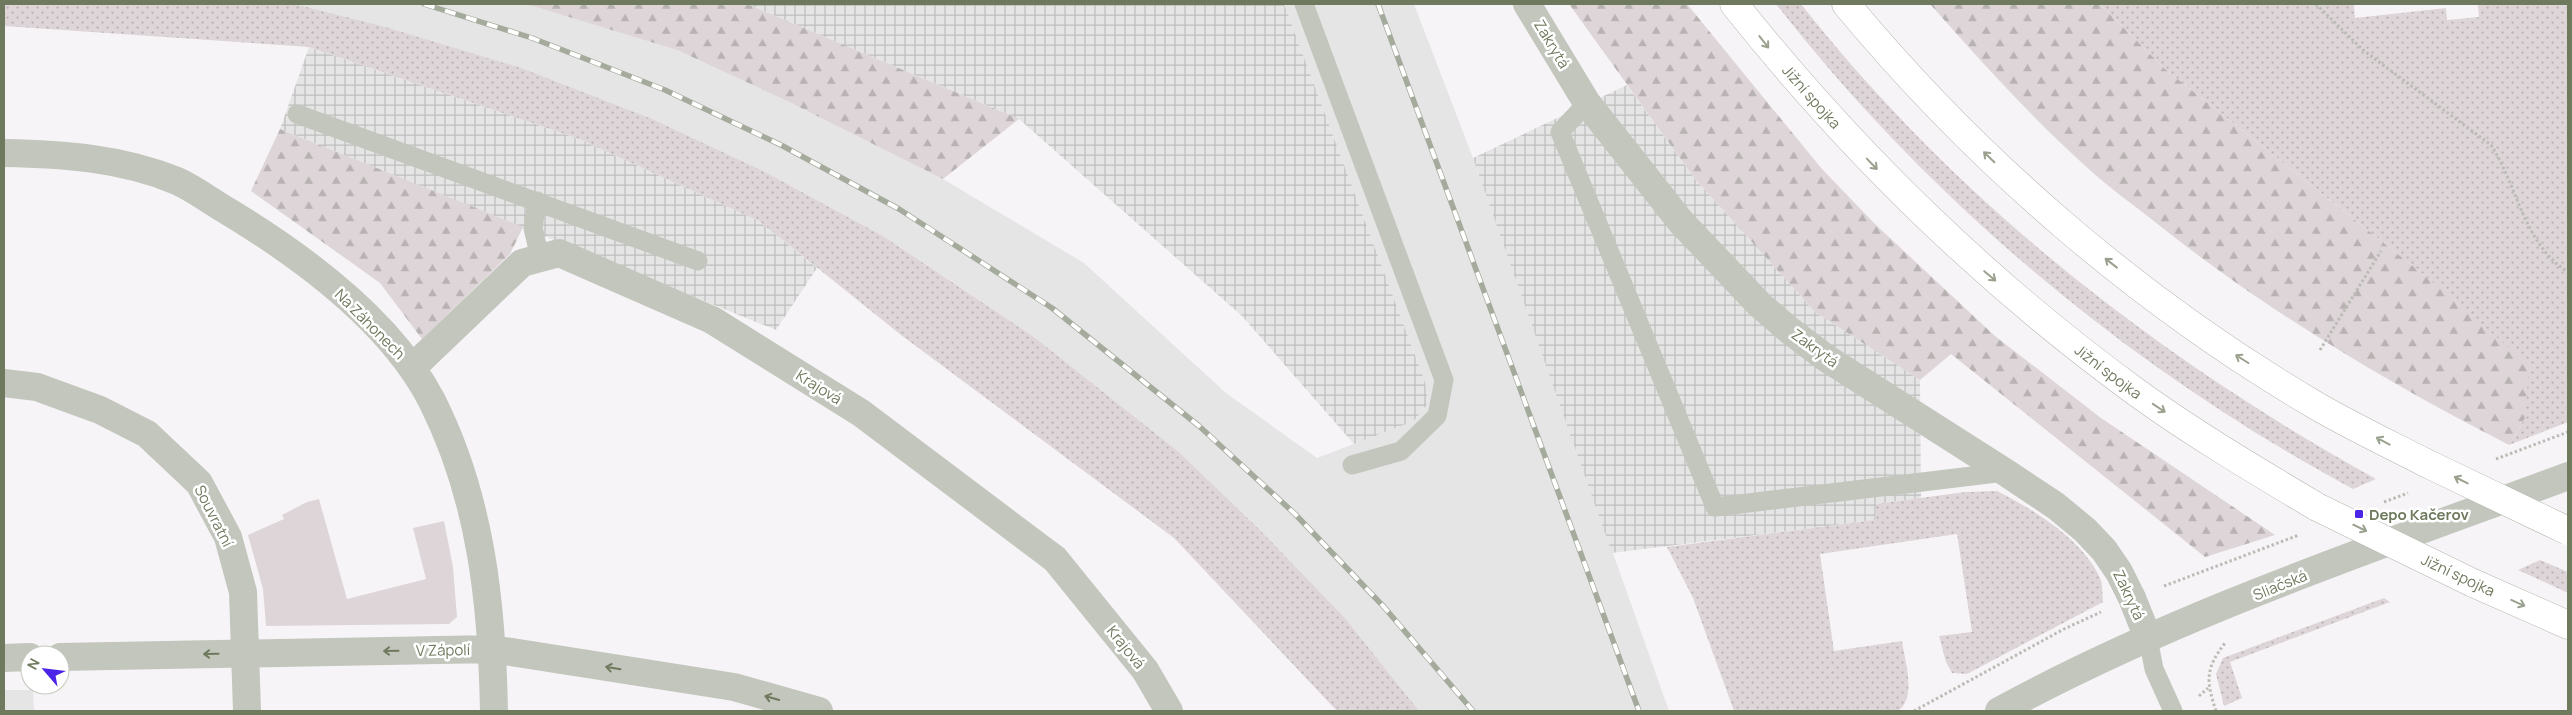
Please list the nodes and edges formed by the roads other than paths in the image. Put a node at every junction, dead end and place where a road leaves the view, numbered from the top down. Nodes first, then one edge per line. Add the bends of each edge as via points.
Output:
1 (1304, 4) edge
2 (1527, 4) edge
3 (1734, 4) edge
4 (1846, 4) edge
5 (1587, 103) junction
6 (298, 114) dead end
7 (4, 153) edge
8 (537, 201) junction
9 (540, 258) junction
10 (698, 261) dead end
11 (413, 368) junction
12 (4, 383) edge
13 (1352, 465) dead end
14 (2006, 472) junction
15 (2568, 476) edge
16 (2568, 531) edge
17 (2568, 625) edge
18 (2148, 638) junction
19 (492, 649) junction
20 (247, 654) junction
21 (20, 657) edge
22 (70, 657) edge
23 (4, 658) edge
24 (248, 711) edge
25 (494, 711) edge
26 (819, 711) edge
27 (1169, 711) edge
28 (1999, 711) edge
29 (2174, 711) edge

1 - 13 lane via 1444,380 1437,416 1401,451
2 - 5 street, Zakrytá
3 -> 17 highway, Jižní spojka, bridge via 1843,134 1912,204 1984,271 2137,393 2316,507
16 -> 4 highway, bridge via 2316,406 2157,300 2010,177 1941,110
5 - 14 street, Zakrytá via 1681,222 1760,305 1826,358
5 - 14 lane via 1560,132 1715,507
6 - 8 lane
7 - 11 street, Na Záhonech via 62,154 111,162 177,182 276,240 356,306
8 - 9 lane via 533,228
8 - 10 lane
9 - 11 street, Krajová via 522,263
9 - 27 street, Krajová via 559,253 712,320 861,413 1054,559 1145,670
11 - 19 street, Na Záhonech via 432,401 466,485 484,564
12 - 20 street, Souvratní via 37,387 100,410 147,434 199,483 228,537 243,592
14 - 18 street, Zakrytá via 2056,506 2104,550 2132,598
15 - 18 street, Sliačská
18 - 28 street, Sliačská
18 - 29 lane via 2154,669
19 -> 20 street, V Zápolí
19 - 25 street, Na Záhonech
26 -> 19 street, V Zápolí via 734,687
20 -> 22 street, V Zápolí
20 - 24 street, Souvratní
21 - 23 street

